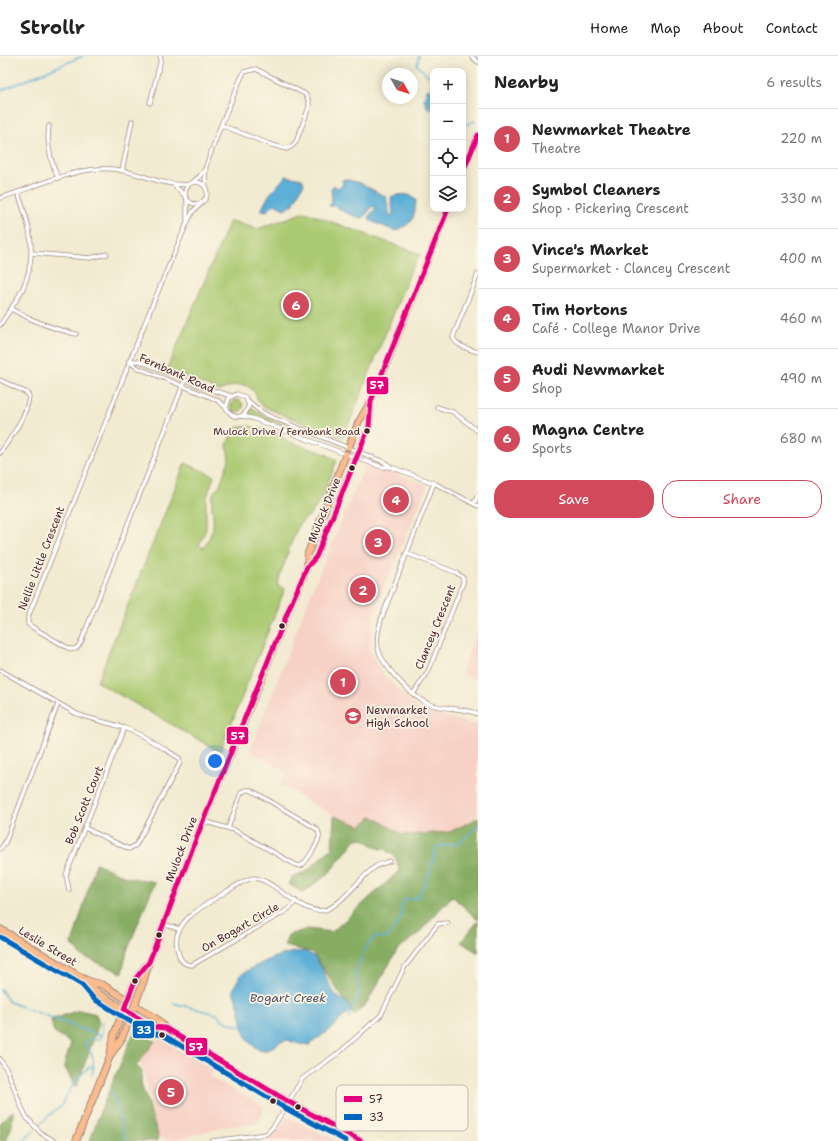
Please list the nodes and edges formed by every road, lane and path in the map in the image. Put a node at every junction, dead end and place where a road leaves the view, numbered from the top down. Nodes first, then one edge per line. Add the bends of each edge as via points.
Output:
1 (160, 56) edge
2 (470, 56) edge
3 (478, 62) edge
4 (150, 103) dead end
5 (132, 121) dead end
6 (221, 125) junction
7 (49, 126) dead end
8 (478, 135) edge
9 (466, 165) edge
10 (206, 166) junction
11 (122, 170) junction
12 (58, 178) junction
13 (192, 183) junction
14 (173, 184) junction
15 (206, 188) junction
16 (18, 192) junction
17 (0, 198) edge
18 (186, 198) junction
19 (201, 204) junction
20 (447, 212) edge
21 (187, 223) junction
22 (32, 253) junction
23 (107, 254) dead end
24 (478, 274) edge
25 (473, 286) junction
26 (478, 288) edge
27 (11, 309) junction
28 (0, 325) edge
29 (76, 334) dead end
30 (478, 352) edge
31 (129, 361) junction
32 (0, 380) edge
33 (185, 380) junction
34 (183, 386) junction
35 (231, 396) junction
36 (248, 401) junction
37 (371, 401) junction
38 (437, 407) dead end
39 (226, 408) junction
40 (242, 416) junction
41 (478, 431) edge
42 (349, 447) junction
43 (359, 451) junction
44 (0, 453) edge
45 (346, 454) junction
46 (356, 458) junction
47 (391, 467) junction
48 (434, 484) junction
49 (478, 495) edge
50 (476, 505) edge
51 (406, 553) junction
52 (307, 567) junction
53 (0, 670) edge
54 (414, 694) junction
55 (58, 704) junction
56 (478, 714) edge
57 (124, 728) junction
58 (203, 821) junction
59 (85, 828) junction
60 (228, 828) junction
61 (0, 849) edge
62 (390, 861) dead end
63 (69, 890) dead end
64 (296, 901) junction
65 (448, 923) dead end
66 (163, 924) junction
67 (0, 929) edge
68 (179, 929) junction
69 (148, 962) junction
70 (86, 980) junction
71 (127, 1000) junction
72 (135, 1005) junction
73 (124, 1009) junction
74 (132, 1014) junction
75 (165, 1028) junction
76 (110, 1056) junction
77 (0, 1059) edge
78 (289, 1102) junction
79 (336, 1127) edge
80 (343, 1131) edge
81 (54, 1141) edge
82 (76, 1141) edge
83 (212, 1141) edge
84 (361, 1141) edge

1 - 4 street
2 - 3 street
5 - 11 street
6 - 6 street via 286,149 294,145 298,139 310,106 309,101 305,94 256,69 244,72
6 - 10 street
7 - 12 street via 47,137 52,164
8 - 9 main road
10 - 13 street
10 - 15 street
11 - 12 street via 101,169
11 - 14 street
12 - 16 street
13 - 14 street
13 - 15 street via 201,183
13 - 18 street via 186,190
14 - 18 street
15 - 19 street via 207,197
16 - 17 street
16 - 22 street via 30,227
18 - 19 street via 193,204
18 - 21 street, Nellie Little Crescent
19 - 21 street, Nellie Little Crescent via 193,211
20 - 37 main road
21 - 31 street, Nellie Little Crescent
22 - 23 street via 90,258
22 - 27 street via 24,287
24 - 25 street
25 - 26 street
25 - 30 street via 453,337 457,344
27 - 28 street
27 - 29 street via 60,330
31 - 33 street, Fernbank Road via 139,361
31 - 34 street, Fernbank Road via 136,367
31 - 34 street, Nellie Little Crescent via 28,617 28,624 68,648 74,650 81,642
32 - 44 street via 29,396 28,406
33 - 34 street, Nellie Little Crescent
33 - 35 street, Fernbank Road
34 - 39 street, Fernbank Road via 215,399
35 - 36 street via 240,394
35 - 39 street
36 - 40 street via 248,408
36 - 42 street via 269,416
37 - 42 main road via 358,423
37 - 43 main road via 369,426
38 - 41 street via 453,412
39 - 40 street via 232,415
40 - 45 street
42 - 43 street
43 - 47 street
45 - 46 street
45 - 52 main road, Mulock Drive via 308,553
46 - 47 street via 382,467
46 - 52 main road, Mulock Drive via 316,557
47 - 48 street
48 - 50 street
48 - 51 street
49 - 50 street
51 - 54 street via 378,629 378,648 390,669
51 - 54 street, Clancey Crescent via 457,573 463,578 428,672
52 - 58 main road, Mulock Drive
53 - 55 street
54 - 56 street via 421,701 435,706 457,708
55 - 57 street via 90,719
55 - 61 street via 5,843
57 - 59 street, Bob Scott Court
57 - 59 street via 145,737 179,758 180,763 136,845 129,849
58 - 60 street
58 - 66 main road, Mulock Drive
59 - 63 street, Bob Scott Court via 66,875
60 - 60 street via 301,866 306,862 319,838 317,829 251,790 241,793
62 - 64 street via 376,866 330,908 314,910
64 - 68 street, On Bogart Circle via 268,883 253,878 210,902 190,916
64 - 68 street, On Bogart Circle via 284,912 192,965 184,963 179,956 176,942
65 - 78 street via 438,924 404,968 380,1014 341,1051 302,1078
66 - 68 street
66 - 69 main road, Mulock Drive
67 - 70 main road, Leslie Street
69 - 71 main road, Mulock Drive via 136,978
69 - 72 main road, Mulock Drive
70 - 71 main road, Leslie Street via 103,986
70 - 73 main road, Leslie Street via 98,993
71 - 73 main road, Mulock Drive
72 - 74 main road, Mulock Drive
72 - 75 main road via 157,1018
73 - 76 main road, Mulock Drive via 114,1035
74 - 75 main road via 153,1027
74 - 76 main road, Mulock Drive via 122,1038
75 - 78 main road
76 - 82 main road, Mulock Drive
77 - 81 street via 27,1118 41,1133
78 - 79 main road
78 - 83 street via 273,1128 266,1134
80 - 84 main road

